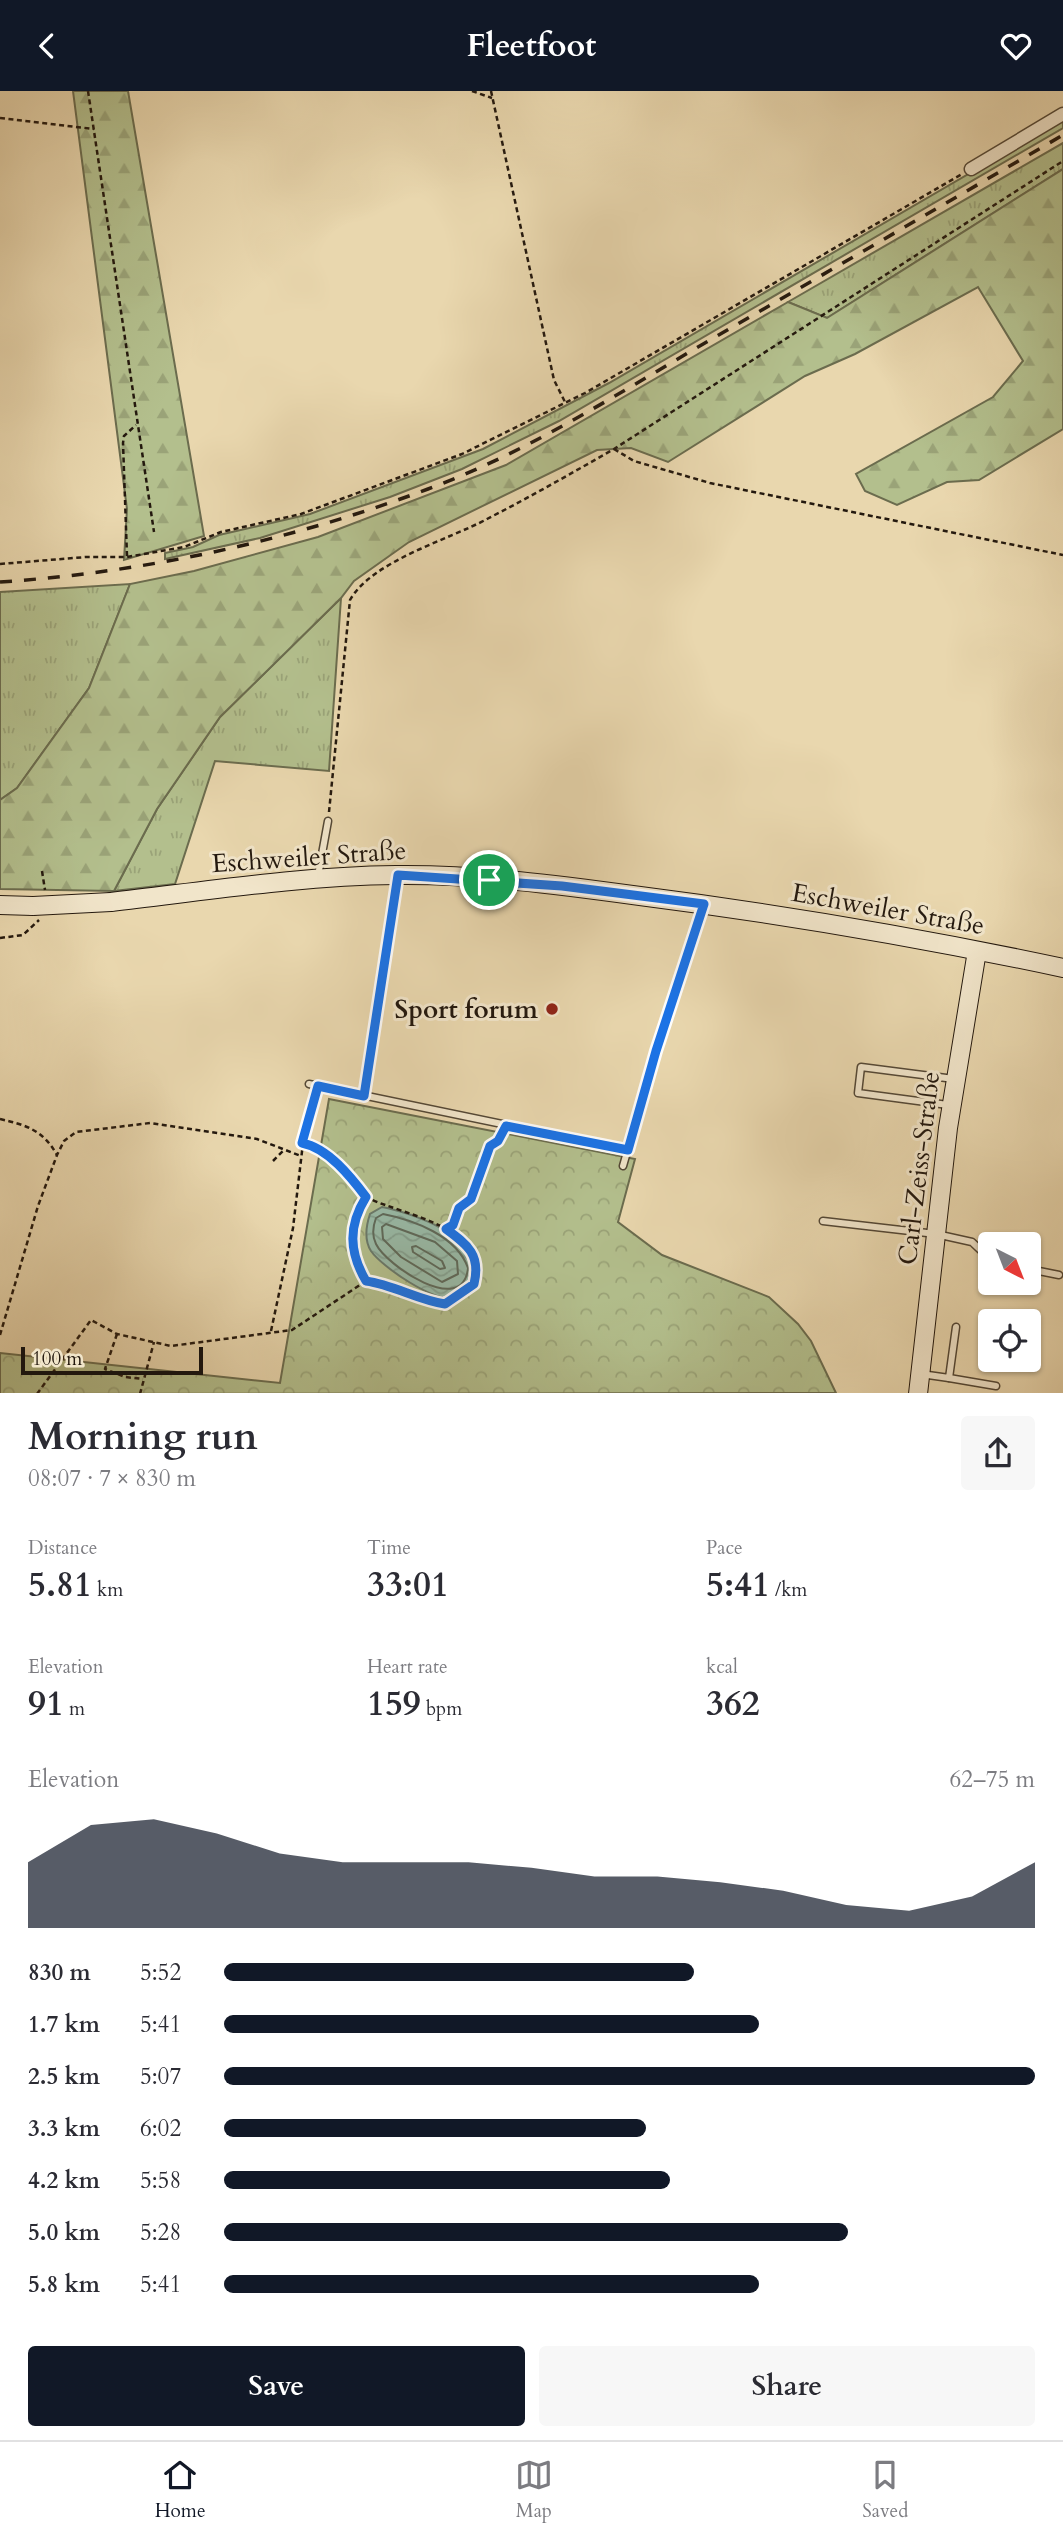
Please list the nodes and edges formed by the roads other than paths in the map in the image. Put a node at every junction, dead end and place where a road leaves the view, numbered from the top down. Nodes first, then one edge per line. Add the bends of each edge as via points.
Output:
1 (1063, 114) edge
2 (971, 169) road end
3 (328, 821) road end
4 (398, 875) junction
5 (317, 878) junction
6 (704, 904) junction
7 (0, 905) edge
8 (977, 951) junction
9 (1063, 968) edge
10 (956, 1079) junction
11 (309, 1084) dead end
12 (364, 1096) junction
13 (952, 1106) junction
14 (628, 1150) junction
15 (623, 1166) dead end
16 (822, 1221) dead end
17 (936, 1234) junction
18 (978, 1248) edge
19 (1041, 1271) edge
20 (1059, 1275) dead end
21 (956, 1327) dead end
22 (919, 1374) junction
23 (949, 1378) junction
24 (996, 1385) dead end
25 (918, 1393) edge

1 - 2 street
3 - 5 lane
4 - 5 street, Eschweiler Straße
4 - 6 street, Eschweiler Straße via 562,886
4 - 12 lane
5 - 7 street, Eschweiler Straße, bridge via 111,902
6 - 8 street, Eschweiler Straße
6 - 14 lane
8 - 9 street, Eschweiler Straße
8 - 10 street, Carl-Zeiss-Straße
10 - 13 street, Carl-Zeiss-Straße
10 - 13 lane via 862,1067 858,1093
11 - 12 lane
12 - 14 lane
13 - 17 street, Carl-Zeiss-Straße
14 - 15 lane
16 - 17 lane
17 - 18 lane
17 - 22 street, Carl-Zeiss-Straße
19 - 20 lane
21 - 23 lane
22 - 23 lane
22 - 25 street, Carl-Zeiss-Straße
23 - 24 lane

